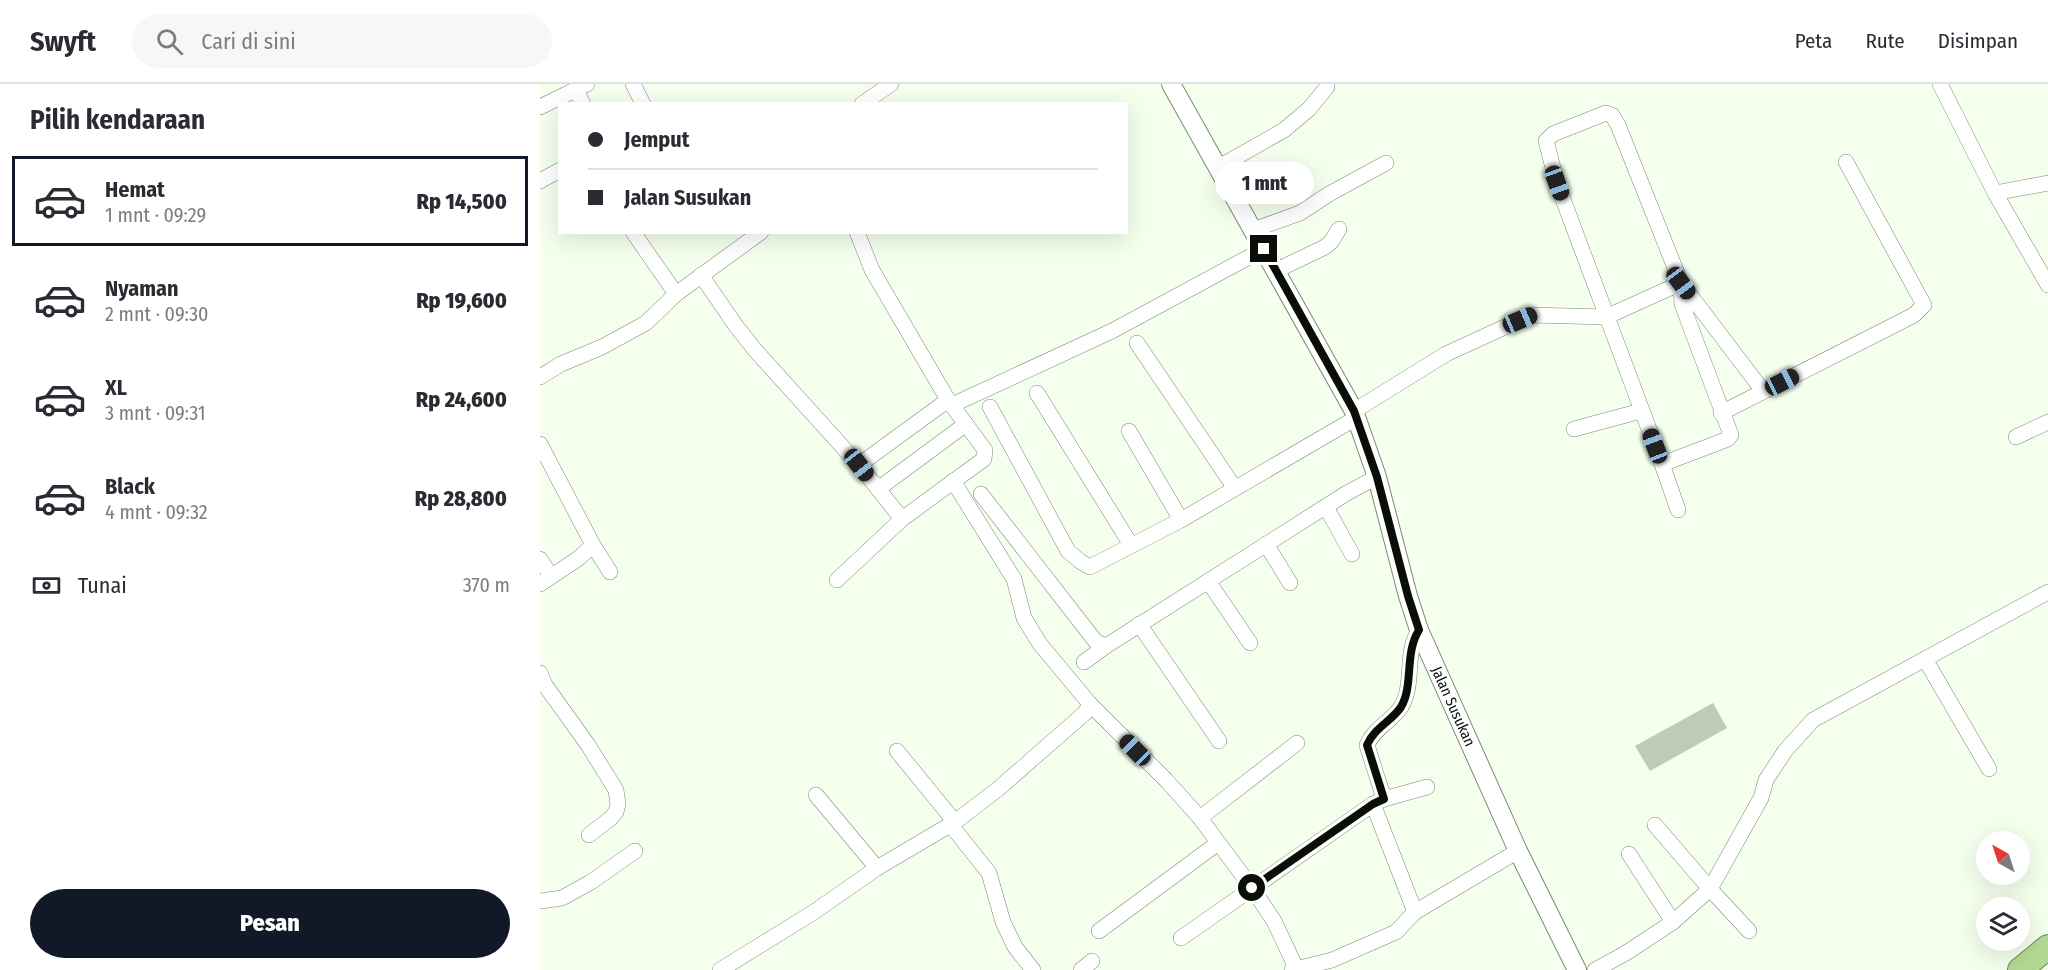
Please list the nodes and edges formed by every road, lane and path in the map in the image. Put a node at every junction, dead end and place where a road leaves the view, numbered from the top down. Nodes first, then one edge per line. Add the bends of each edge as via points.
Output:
1 (633, 84) edge
2 (891, 84) edge
3 (1171, 84) edge
4 (1940, 84) edge
5 (1327, 87) dead end
6 (582, 92) edge
7 (542, 101) edge
8 (642, 102) edge
9 (865, 102) edge
10 (1846, 162) dead end
11 (1386, 163) dead end
12 (1219, 167) junction
13 (558, 171) edge
14 (540, 181) edge
15 (2048, 183) edge
16 (1995, 193) junction
17 (1339, 229) dead end
18 (1253, 230) junction
19 (634, 234) edge
20 (758, 234) edge
21 (862, 234) edge
22 (1264, 249) junction
23 (1275, 271) junction
24 (700, 275) junction
25 (1681, 283) junction
26 (2048, 285) edge
27 (676, 294) junction
28 (1606, 317) junction
29 (1137, 343) dead end
30 (540, 376) edge
31 (1763, 392) junction
32 (1037, 393) dead end
33 (950, 402) junction
34 (990, 408) dead end
35 (1641, 411) junction
36 (1721, 413) junction
37 (1355, 414) junction
38 (966, 424) junction
39 (2046, 428) edge
40 (1574, 429) dead end
41 (1129, 431) dead end
42 (2016, 437) dead end
43 (540, 444) edge
44 (1662, 464) junction
45 (859, 465) junction
46 (1377, 477) junction
47 (953, 481) junction
48 (1234, 487) junction
49 (878, 489) junction
50 (981, 494) dead end
51 (1326, 507) junction
52 (1678, 510) dead end
53 (902, 519) junction
54 (1181, 520) junction
55 (1266, 544) junction
56 (593, 545) junction
57 (1131, 545) junction
58 (1352, 554) dead end
59 (540, 559) edge
60 (610, 572) dead end
61 (546, 580) edge
62 (837, 580) dead end
63 (1208, 581) junction
64 (1290, 583) dead end
65 (2048, 592) edge
66 (1139, 624) junction
67 (1419, 630) junction
68 (1250, 643) dead end
69 (1106, 646) junction
70 (1925, 659) junction
71 (1084, 662) dead end
72 (540, 673) edge
73 (1089, 704) junction
74 (1219, 741) dead end
75 (1297, 743) dead end
76 (897, 751) dead end
77 (1989, 769) dead end
78 (1427, 787) dead end
79 (816, 795) dead end
80 (1378, 801) junction
81 (1200, 819) junction
82 (953, 823) junction
83 (1655, 825) dead end
84 (589, 835) dead end
85 (1218, 843) junction
86 (636, 851) dead end
87 (1518, 851) junction
88 (1629, 854) dead end
89 (877, 868) junction
90 (1252, 888) junction
91 (1710, 889) junction
92 (540, 901) edge
93 (1415, 912) junction
94 (1673, 922) junction
95 (1100, 931) dead end
96 (1749, 931) dead end
97 (1181, 938) dead end
98 (2048, 947) edge
99 (720, 970) edge
100 (1033, 970) edge
101 (1295, 970) edge
102 (1577, 970) edge
103 (1595, 970) edge
104 (2020, 970) edge

1 - 8 street
2 - 9 street
3 - 12 street, Jalan Susukan
4 - 16 street
5 - 12 street via 1284,130
6 - 7 street
10 - 31 street via 1924,305 1914,315
11 - 18 street via 1300,213
12 - 18 street, Jalan Susukan
13 - 14 street
15 - 16 street
16 - 26 street
17 - 23 street via 1324,247
18 - 22 street, Jalan Susukan
19 - 27 street
20 - 24 street
21 - 33 street via 872,270
22 - 23 street, Jalan Susukan
22 - 33 street via 1112,331
23 - 37 street, Jalan Susukan
24 - 27 street
24 - 45 street via 755,350
25 - 28 street
25 - 28 street via 1612,115 1606,113 1553,134 1546,141 1557,183
25 - 31 street
25 - 36 street via 1682,304
27 - 30 street via 646,324
28 - 35 street
28 - 37 street via 1531,315 1446,354
29 - 48 street
31 - 36 street
32 - 57 street
33 - 38 street
33 - 45 street
34 - 57 street via 1068,551 1090,567
35 - 40 street
35 - 44 street
36 - 44 street via 1730,438
37 - 46 street, Jalan Susukan
37 - 48 street
38 - 47 street via 986,455
38 - 49 street
39 - 42 street
41 - 54 street
43 - 56 street
44 - 52 street
45 - 49 street
46 - 51 street
46 - 67 street, Jalan Susukan
47 - 53 street
47 - 73 street via 1014,579 1024,618
48 - 54 street
49 - 53 street
50 - 69 street via 1096,642
51 - 55 street
51 - 58 street
53 - 62 street
54 - 57 street
55 - 63 street
55 - 64 street
56 - 60 street
56 - 61 street
59 - 61 street
63 - 66 street
63 - 68 street
65 - 70 street
66 - 69 street
66 - 74 street
67 - 80 street via 1411,646 1401,706 1367,745
67 - 87 street, Jalan Susukan
69 - 71 street
70 - 77 street
70 - 91 street via 1813,720 1766,780 1761,798
72 - 84 street via 616,790 616,812
73 - 81 street
73 - 82 street via 1068,728
75 - 81 street
76 - 82 street
78 - 80 street
79 - 89 street
80 - 90 street
80 - 93 street
81 - 85 street
82 - 89 street
82 - 100 street via 989,873 1003,922 1015,947
83 - 91 street
85 - 90 street
85 - 95 street
86 - 92 street via 562,898
87 - 93 street
87 - 102 street, Jalan Susukan
88 - 94 street
89 - 99 street
90 - 97 street
90 - 101 street via 1274,921
91 - 94 street
91 - 96 street
93 - 101 street via 1396,932 1332,960
94 - 103 street
98 - 104 highway

